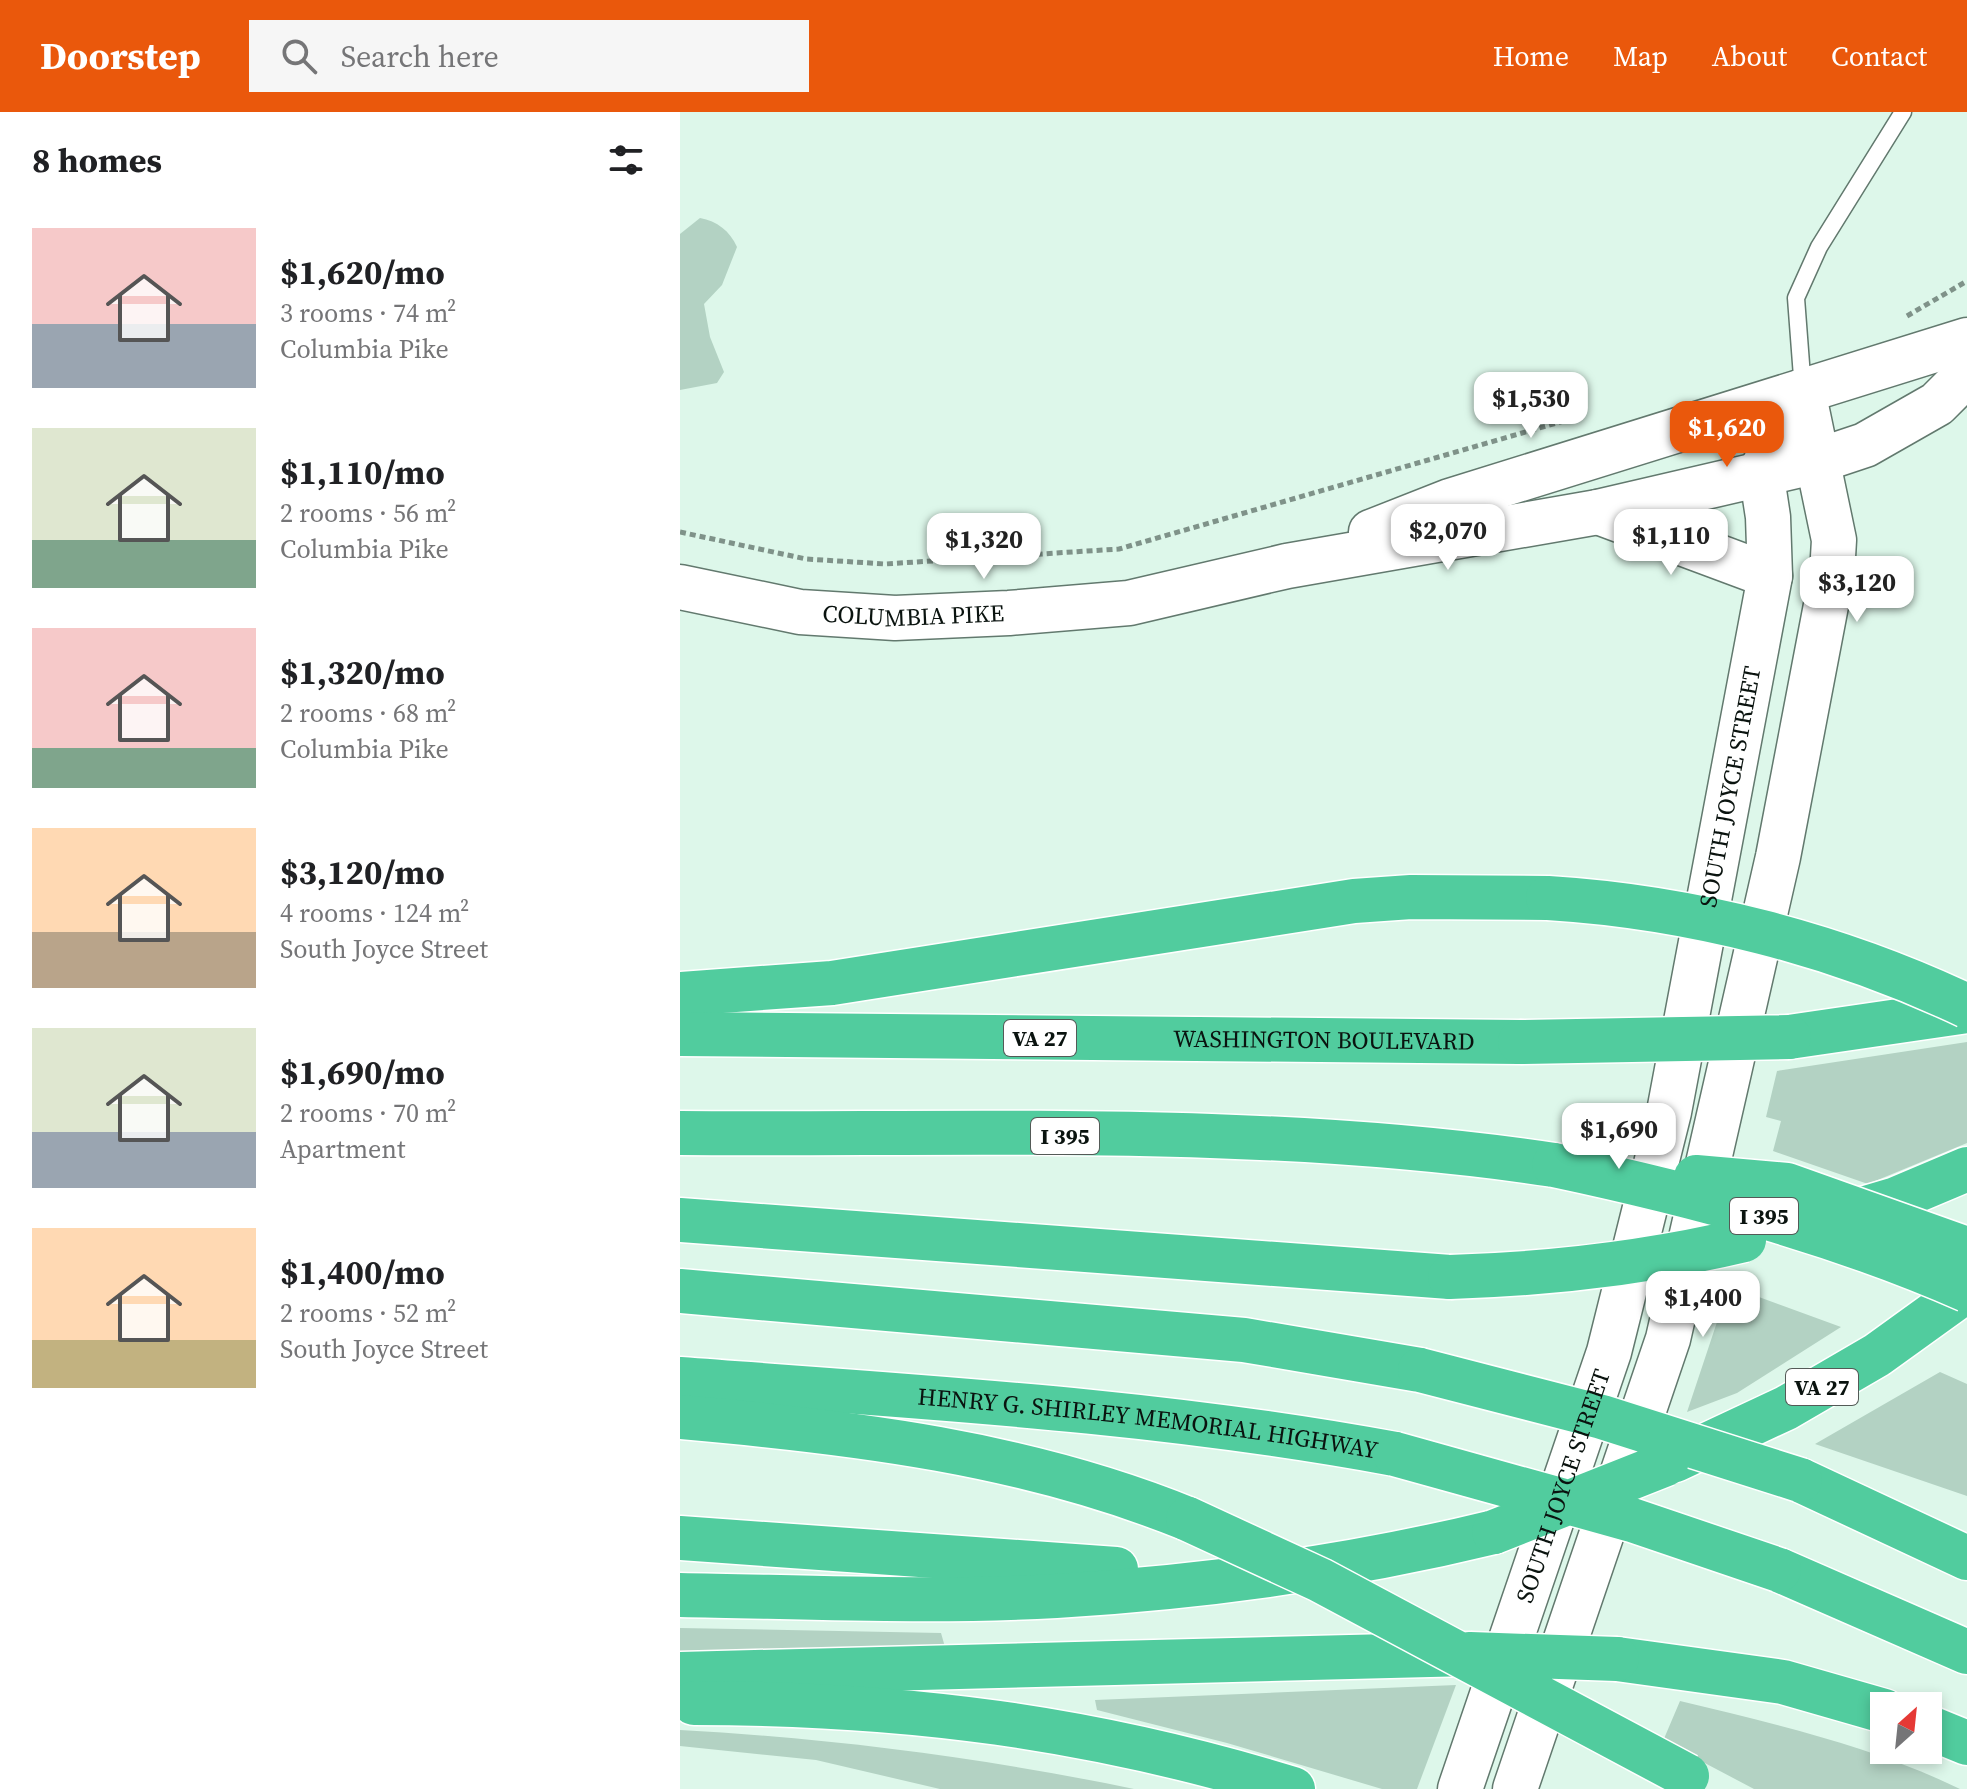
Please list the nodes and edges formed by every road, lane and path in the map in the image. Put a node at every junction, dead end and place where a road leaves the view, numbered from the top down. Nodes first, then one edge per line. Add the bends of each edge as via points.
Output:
1 (1903, 112) edge
2 (1967, 281) edge
3 (1904, 317) dead end
4 (1967, 340) edge
5 (1967, 374) edge
6 (1803, 391) junction
7 (1588, 414) dead end
8 (1817, 461) junction
9 (1761, 471) junction
10 (1598, 512) junction
11 (680, 532) edge
12 (1287, 566) junction
13 (1770, 576) junction
14 (680, 587) edge
15 (680, 994) edge
16 (1967, 1009) edge
17 (680, 1034) edge
18 (680, 1133) edge
19 (1554, 1165) junction
20 (1967, 1169) edge
21 (680, 1220) edge
22 (1967, 1249) edge
23 (1967, 1290) edge
24 (680, 1291) edge
25 (680, 1379) edge
26 (680, 1417) edge
27 (1800, 1480) junction
28 (680, 1538) edge
29 (1967, 1538) edge
30 (1967, 1558) edge
31 (1227, 1578) junction
32 (680, 1595) edge
33 (1967, 1652) edge
34 (680, 1674) edge
35 (680, 1703) edge
36 (1870, 1707) edge
37 (1942, 1733) edge
38 (1967, 1743) edge
39 (1699, 1782) edge
40 (1293, 1789) edge
41 (1460, 1789) edge
42 (1515, 1789) edge

1 - 6 lane via 1819,247 1796,298
2 - 3 path
4 - 6 main road, COLUMBIA PIKE
5 - 8 main road, COLUMBIA PIKE via 1937,404 1865,445
6 - 8 main road
6 - 9 main road
6 - 12 main road, COLUMBIA PIKE via 1450,501
7 - 11 path via 1119,549 885,564 806,559
8 - 9 main road, COLUMBIA PIKE
8 - 42 main road via 1834,540 1832,574 1775,872 1668,1339
9 - 10 main road, COLUMBIA PIKE
9 - 13 main road, SOUTH JOYCE STREET
10 - 12 main road, COLUMBIA PIKE
10 - 13 main road
12 - 14 main road, COLUMBIA PIKE via 1129,603 954,616 800,612
13 - 41 main road, SOUTH JOYCE STREET via 1669,1112 1609,1352
15 - 16 highway, bridge via 832,983 1354,901 1436,896 1548,898 1665,910 1757,931 1897,976
16 - 17 highway, WASHINGTON BOULEVARD / VA 27, bridge via 1789,1037 1520,1042
18 - 19 highway, I 395 via 1270,1138 1450,1149
19 - 22 highway, bridge via 1787,1185
19 - 23 highway, I 395, bridge via 1719,1202
20 - 21 highway, bridge via 1896,1199 1695,1252 1580,1268 1450,1277
23 - 31 highway, VA 27, bridge via 1877,1355 1799,1400 1666,1464 1494,1532 1370,1559
24 - 27 highway, bridge via 1215,1336 1420,1370 1602,1417
25 - 33 highway, HENRY G. SHIRLEY MEMORIAL HIGHWAY, bridge via 1114,1413 1395,1454 1632,1520 1779,1570
26 - 39 highway, bridge via 858,1436 993,1458 1096,1485 1188,1519 1320,1580
27 - 29 highway
27 - 30 highway
28 - 31 highway, VA 27
31 - 32 highway via 1057,1596
34 - 36 highway, bridge via 1470,1654 1617,1659 1783,1682
35 - 40 highway via 818,1704 1023,1724 1168,1753
37 - 38 highway

